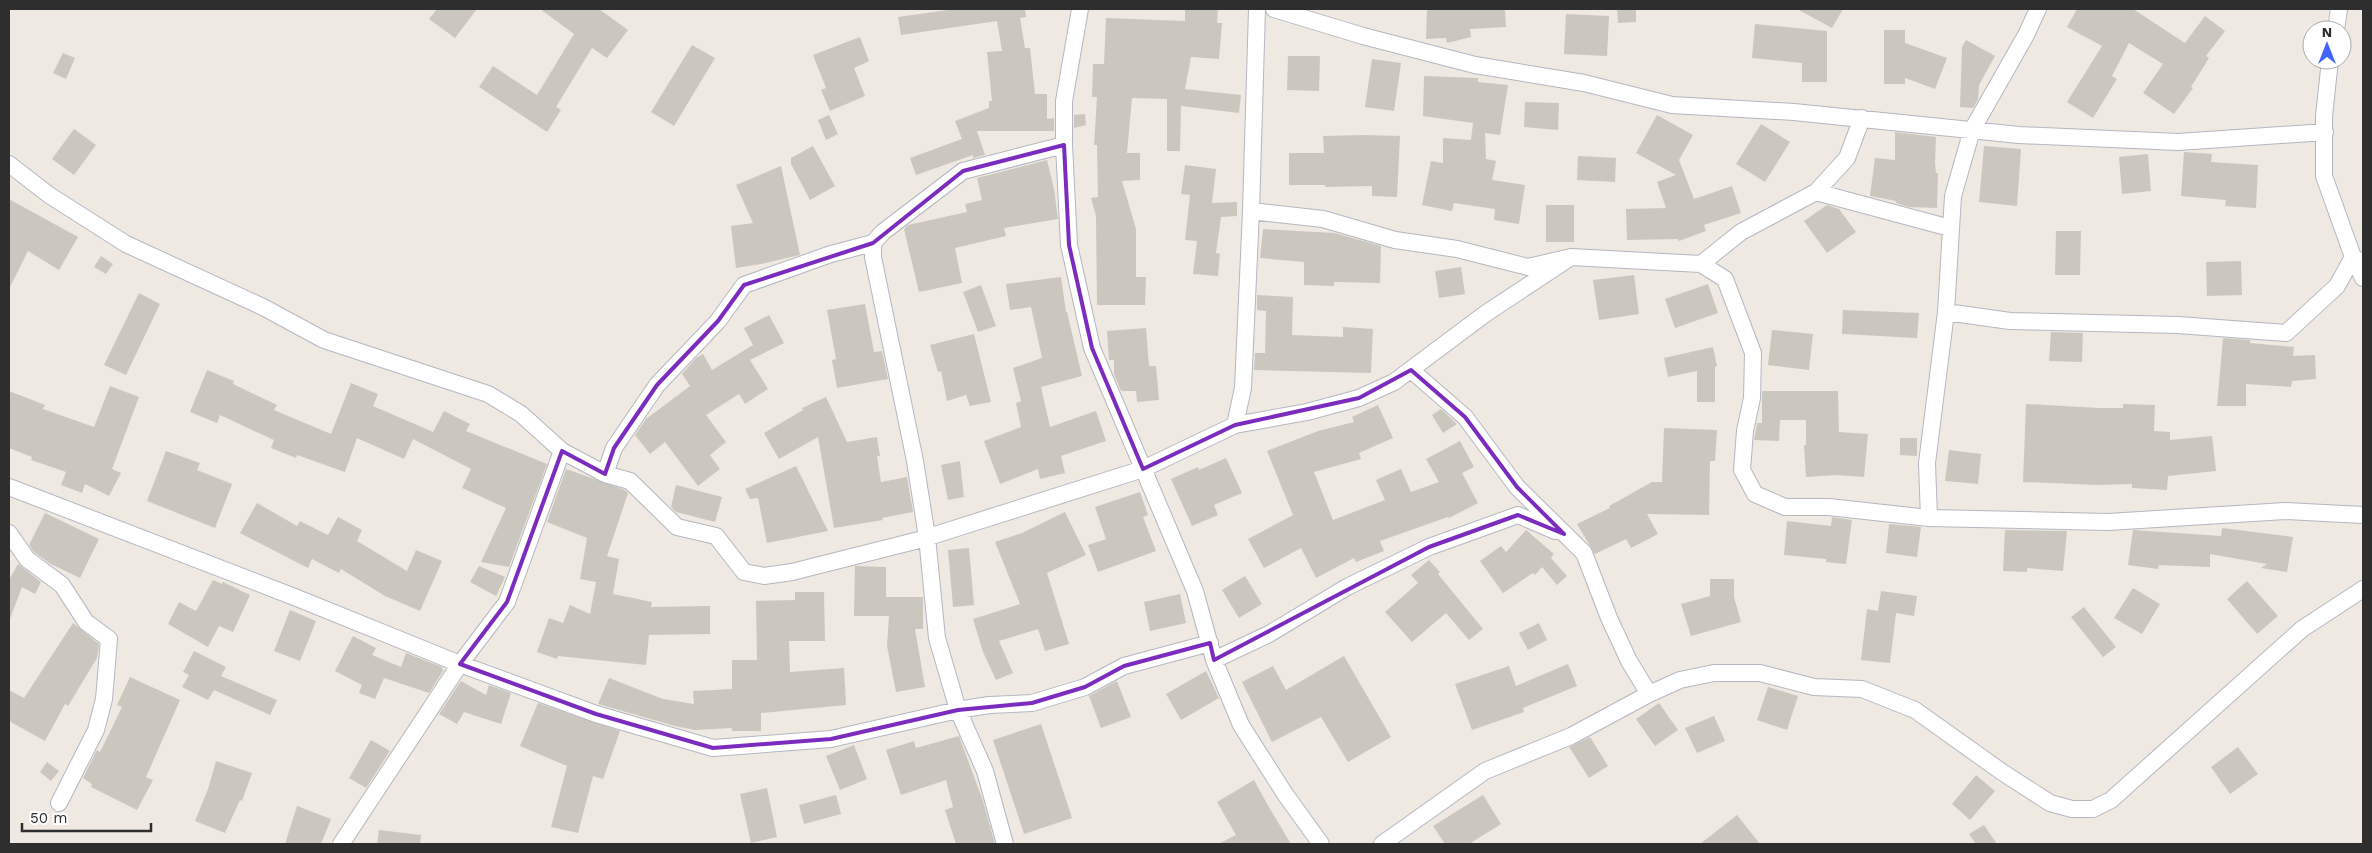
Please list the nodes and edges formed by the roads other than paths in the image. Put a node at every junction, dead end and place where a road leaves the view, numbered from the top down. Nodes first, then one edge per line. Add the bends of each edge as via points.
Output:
1 (1080, 9) edge
2 (1257, 9) edge
3 (1274, 9) edge
4 (2038, 9) edge
5 (2329, 70) edge
6 (1862, 118) junction
7 (1972, 130) junction
8 (2325, 132) junction
9 (1064, 145) junction
10 (9, 164) edge
11 (1816, 192) junction
12 (1251, 211) junction
13 (1950, 228) junction
14 (873, 243) junction
15 (1571, 257) junction
16 (2358, 260) edge
17 (1701, 264) junction
18 (2363, 278) edge
19 (1946, 312) junction
20 (1411, 370) junction
21 (1236, 425) junction
22 (562, 451) junction
23 (1143, 469) junction
24 (605, 474) junction
25 (10, 490) edge
26 (2363, 515) edge
27 (1929, 518) junction
28 (9, 533) edge
29 (1564, 534) junction
30 (927, 537) junction
31 (2363, 589) edge
32 (1210, 643) junction
33 (1214, 660) junction
34 (460, 664) junction
35 (1649, 694) junction
36 (958, 710) junction
37 (59, 803) dead end
38 (341, 844) edge
39 (1005, 844) edge
40 (1321, 844) edge
41 (1382, 844) edge

1 - 9 street via 1064,101
2 - 12 street
3 - 6 street via 1474,65 1584,83 1672,105
4 - 7 street
5 - 8 street
6 - 7 street
6 - 11 street via 1847,158
7 - 8 street via 2178,142
7 - 13 street via 1953,196
8 - 16 street via 2324,176
9 - 14 street via 963,170
9 - 23 street via 1069,245 1092,348
10 - 22 street via 49,195 126,244 263,307 324,340 488,394 520,414
11 - 13 street
11 - 17 street via 1741,232
12 - 15 street via 1323,219 1395,240 1457,249 1528,267
12 - 21 street via 1243,388
13 - 19 street
14 - 24 street via 831,254 744,285 718,321 656,385 614,448
14 - 30 street via 873,257 915,461
15 - 17 street
15 - 20 street via 1485,314
16 - 18 street
16 - 19 street via 2337,286 2286,333 2178,325 2010,321
17 - 27 street via 1725,280 1753,353 1752,398 1742,470 1755,494 1784,507 1829,507
19 - 27 street via 1927,463
20 - 21 street via 1394,382 1359,398 1307,412
20 - 29 street via 1465,417 1516,487
21 - 23 street
22 - 24 street
22 - 34 street via 507,602
23 - 30 street
23 - 32 street via 1195,591
24 - 30 street via 630,481 677,527 716,536 744,572 764,576 792,572
25 - 34 street via 297,598
26 - 27 street via 2285,511 2108,522
28 - 37 street via 27,559 62,585 86,622 109,639 104,699 96,730
29 - 33 street via 1518,515 1438,543 1347,587 1269,634
29 - 35 street via 1584,553 1608,618
30 - 36 street via 937,638
31 - 35 street via 2302,629 2111,800 2093,809 2050,804 1915,710 1862,688 1814,687 1760,673 1714,673 1680,680
32 - 33 street
32 - 36 street via 1124,666 1085,686 1032,703
33 - 40 street via 1241,725
34 - 36 street via 596,714 713,748 830,739
34 - 38 street
35 - 41 street via 1571,736 1485,771
36 - 39 street via 985,771

